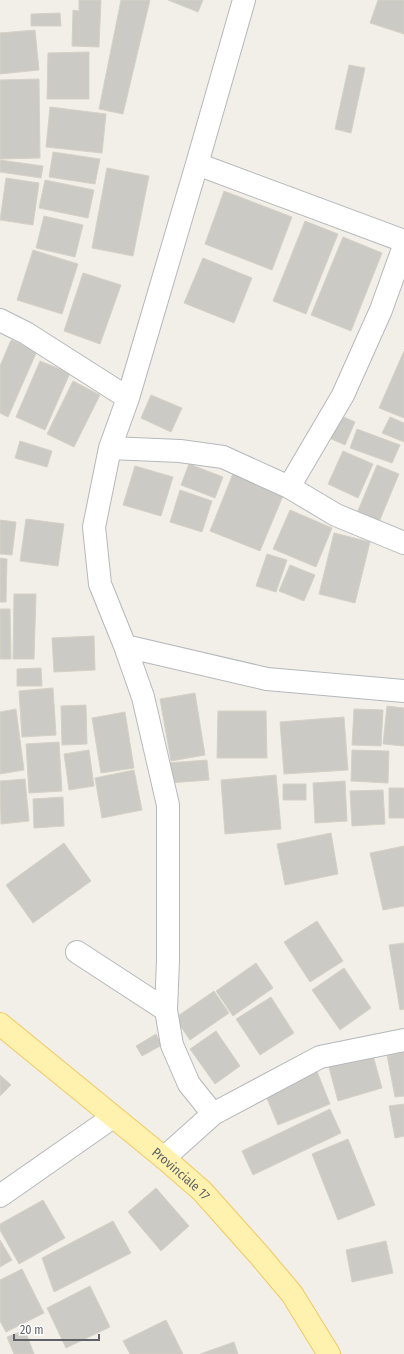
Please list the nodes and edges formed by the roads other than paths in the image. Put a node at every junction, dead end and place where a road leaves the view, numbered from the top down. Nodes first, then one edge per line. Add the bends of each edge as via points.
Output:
1 (244, 0) edge
2 (198, 164) junction
3 (404, 241) edge
4 (404, 246) edge
5 (0, 320) edge
6 (128, 398) junction
7 (110, 448) junction
8 (289, 487) junction
9 (404, 543) edge
10 (125, 646) junction
11 (404, 691) edge
12 (77, 952) dead end
13 (166, 1010) junction
14 (0, 1024) edge
15 (404, 1040) edge
16 (213, 1114) junction
17 (113, 1117) junction
18 (164, 1158) junction
19 (0, 1196) edge
20 (329, 1354) edge

1 - 2 street
2 - 3 street
2 - 6 street
4 - 8 street via 381,310 343,395
5 - 6 street via 26,333
6 - 7 street
7 - 8 street via 180,451 223,457
7 - 10 street via 94,527 100,584
8 - 9 street via 336,515
10 - 11 street via 267,679
10 - 13 street via 142,697 168,805
12 - 13 street
13 - 16 street via 172,1045 189,1084
14 - 17 main road, Provinciale 17
15 - 16 street via 320,1057
16 - 18 street
17 - 18 main road, Provinciale 17
17 - 19 street
18 - 20 main road, Provinciale 17 via 202,1192 292,1294

